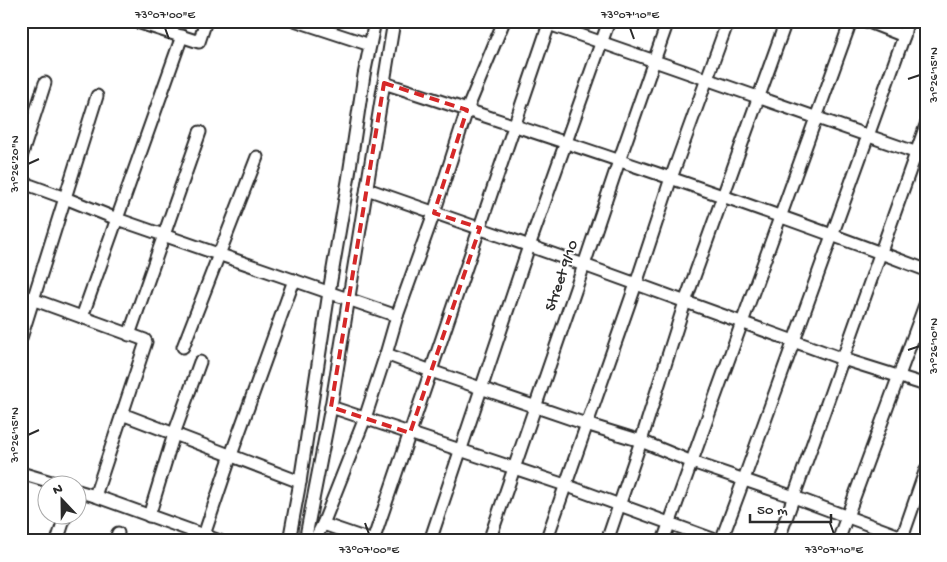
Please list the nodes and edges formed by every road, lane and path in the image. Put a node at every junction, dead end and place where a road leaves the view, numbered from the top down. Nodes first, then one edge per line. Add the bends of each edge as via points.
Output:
1 (134, 21) edge
2 (206, 21) edge
3 (297, 21) edge
4 (375, 21) edge
5 (394, 21) edge
6 (504, 21) edge
7 (609, 21) edge
8 (668, 21) edge
9 (728, 21) edge
10 (786, 21) edge
11 (851, 21) edge
12 (866, 21) edge
13 (907, 21) edge
14 (547, 22) edge
15 (182, 36) junction
16 (904, 36) junction
17 (601, 43) junction
18 (370, 45) junction
19 (654, 61) junction
20 (707, 80) junction
21 (45, 83) dead end
22 (384, 83) junction
23 (97, 96) dead end
24 (759, 98) junction
25 (467, 110) junction
26 (816, 118) junction
27 (514, 125) junction
28 (926, 125) edge
29 (200, 132) dead end
30 (868, 136) junction
31 (566, 142) junction
32 (921, 154) edge
33 (21, 157) edge
34 (257, 157) dead end
35 (618, 161) junction
36 (671, 178) junction
37 (21, 182) edge
38 (367, 189) junction
39 (724, 196) junction
40 (66, 198) junction
41 (434, 213) junction
42 (780, 216) junction
43 (116, 219) junction
44 (480, 228) junction
45 (164, 235) junction
46 (832, 235) junction
47 (529, 246) junction
48 (880, 253) junction
49 (218, 254) junction
50 (584, 265) junction
51 (926, 270) edge
52 (294, 280) junction
53 (636, 284) junction
54 (329, 292) junction
55 (21, 295) edge
56 (349, 298) junction
57 (34, 300) junction
58 (685, 302) junction
59 (926, 302) edge
60 (397, 316) junction
61 (82, 317) junction
62 (742, 322) junction
63 (129, 335) junction
64 (21, 338) edge
65 (794, 341) junction
66 (182, 346) dead end
67 (386, 354) junction
68 (843, 358) junction
69 (200, 362) dead end
70 (431, 371) junction
71 (898, 376) junction
72 (926, 385) edge
73 (482, 388) junction
74 (331, 407) junction
75 (536, 407) junction
76 (122, 414) junction
77 (365, 418) junction
78 (586, 424) junction
79 (410, 433) junction
80 (174, 434) junction
81 (642, 441) junction
82 (460, 450) junction
83 (231, 455) junction
84 (692, 462) junction
85 (514, 468) junction
86 (926, 469) edge
87 (21, 473) edge
88 (38, 478) edge
89 (744, 479) junction
90 (300, 482) junction
91 (565, 485) junction
92 (923, 487) edge
93 (88, 494) edge
94 (95, 496) junction
95 (794, 497) junction
96 (620, 504) junction
97 (148, 516) junction
98 (846, 516) junction
99 (669, 523) junction
100 (63, 524) edge
101 (322, 524) junction
102 (204, 535) junction
103 (901, 539) edge
104 (57, 541) edge
105 (220, 541) edge
106 (289, 541) edge
107 (306, 541) edge
108 (314, 541) edge
109 (373, 541) edge
110 (430, 541) edge
111 (489, 541) edge
112 (546, 541) edge
113 (607, 541) edge
114 (663, 541) edge
115 (720, 541) edge
116 (778, 541) edge
117 (838, 541) edge

1 - 15 street
2 - 15 street via 199,42
3 - 18 street
4 - 18 street
5 - 22 street
6 - 25 street
7 - 17 street
8 - 19 street, Street 9/10
9 - 20 street
10 - 24 street
11 - 26 street
12 - 16 street
13 - 16 street
14 - 17 street
14 - 27 street
15 - 43 street
16 - 30 street
17 - 19 street
17 - 31 street
18 - 54 street
19 - 20 street
19 - 35 street, Street 9/10
20 - 24 street
20 - 36 street
21 - 33 street
22 - 25 street
22 - 38 street
23 - 40 street
24 - 26 street
24 - 39 street
25 - 27 street
25 - 41 street
26 - 30 street
26 - 42 street
27 - 31 street
27 - 44 street
28 - 32 street
29 - 45 street
30 - 32 street
30 - 46 street
31 - 35 street
31 - 47 street
32 - 48 street
34 - 49 street
35 - 36 street
35 - 50 street, Street 9/10
36 - 39 street
36 - 53 street
37 - 40 street
38 - 41 street
38 - 56 street
39 - 42 street
39 - 58 street
40 - 43 street
40 - 57 street
41 - 44 street
41 - 60 street
42 - 46 street
42 - 62 street
43 - 45 street
43 - 61 street
44 - 47 street
44 - 70 street
45 - 49 street
45 - 63 street
46 - 48 street
46 - 65 street
47 - 50 street
47 - 73 street
48 - 51 street
48 - 68 street
49 - 52 street
49 - 66 street
50 - 53 street
50 - 75 street, Street 9/10
52 - 54 street
52 - 83 street
53 - 58 street
53 - 78 street
54 - 56 street
54 - 90 street
55 - 57 street
56 - 60 street
56 - 74 street
57 - 61 street
57 - 64 street
58 - 62 street
58 - 81 street
59 - 71 street
60 - 67 street
61 - 63 street
62 - 65 street
62 - 84 street
63 - 76 street via 144,340 146,345
65 - 68 street
65 - 89 street
67 - 70 street
67 - 77 street
68 - 71 street
68 - 95 street
69 - 80 street
70 - 73 street
70 - 79 street
71 - 72 street
71 - 98 street
73 - 75 street
73 - 82 street
74 - 77 street
74 - 107 street
75 - 78 street
75 - 85 street, Street 9/10
76 - 80 street
76 - 94 street
77 - 79 street
77 - 101 street
78 - 81 street
78 - 91 street
79 - 82 street
79 - 109 street
80 - 83 street
80 - 97 street
81 - 84 street
81 - 96 street
82 - 85 street
82 - 110 street
83 - 90 street
83 - 102 street
84 - 89 street
84 - 99 street
85 - 91 street
85 - 111 street, Street 9/10
86 - 92 street
87 - 88 street
89 - 95 street
89 - 115 street
90 - 106 street
91 - 96 street
91 - 112 street
92 - 103 street
93 - 94 street
94 - 97 street
95 - 98 street
95 - 116 street
96 - 99 street
96 - 113 street
97 - 102 street
98 - 103 street
98 - 117 street
99 - 114 street
99 - 115 street
100 - 104 street
101 - 108 street
101 - 109 street
102 - 105 street

